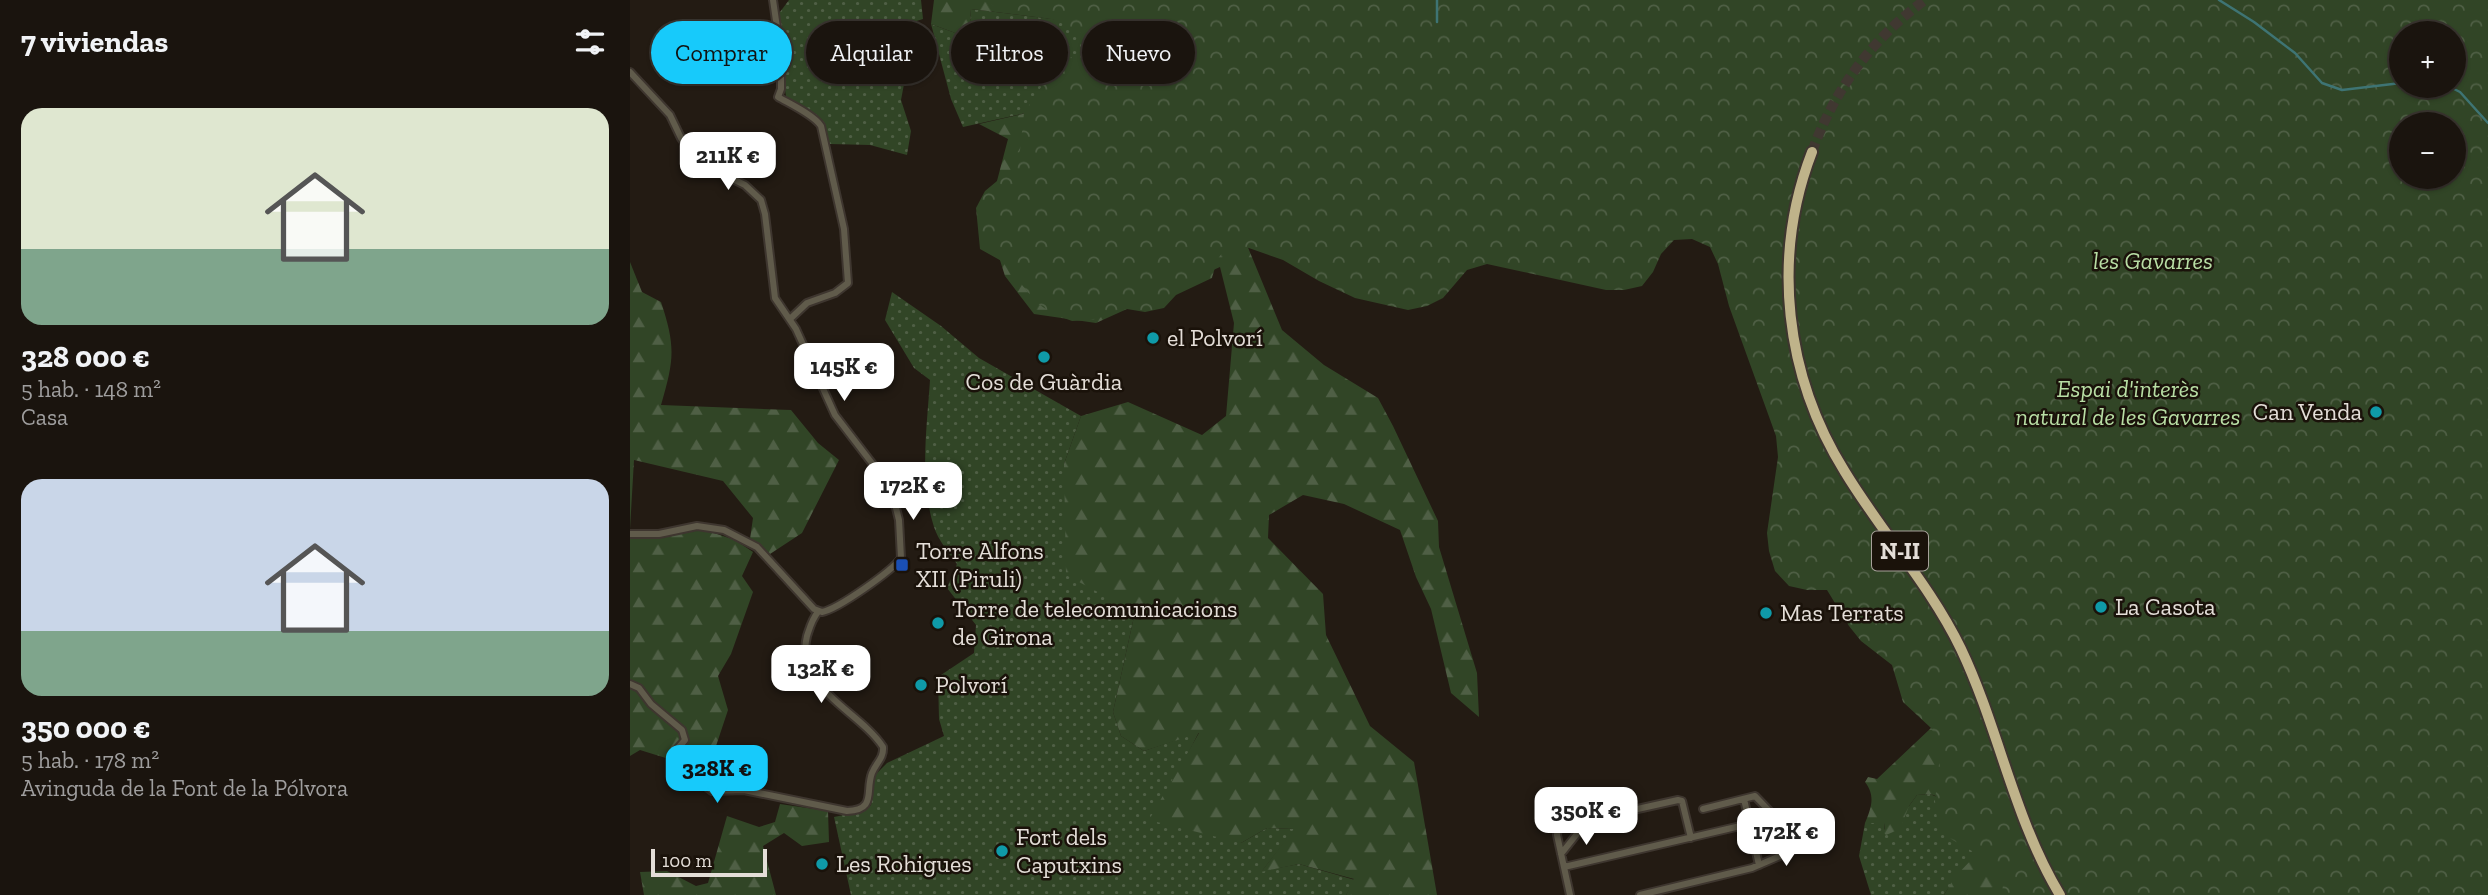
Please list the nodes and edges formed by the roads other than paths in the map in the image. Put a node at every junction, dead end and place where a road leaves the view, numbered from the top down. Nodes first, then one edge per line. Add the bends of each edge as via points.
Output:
1 (773, 0) edge
2 (630, 72) edge
3 (1812, 152) tunnel mouth
4 (790, 319) junction
5 (630, 534) edge
6 (818, 612) junction
7 (630, 684) edge
8 (1744, 799) junction
9 (1703, 809) dead end
10 (1749, 824) junction
11 (1558, 828) dead end
12 (1691, 838) junction
13 (1561, 854) junction
14 (1759, 865) junction
15 (1564, 867) junction
16 (1570, 895) edge
17 (1640, 895) edge
18 (2060, 895) edge

1 - 4 street via 781,55 778,97 814,116 821,126 848,264 844,287 807,303
2 - 4 street via 670,115 693,155 761,200 773,291
3 - 18 highway, N-II via 1795,211 1787,274 1794,344 1810,400 1845,473 1927,589 1960,647 2029,835
4 - 6 street via 835,415 891,488 899,517 901,560 840,605
5 - 6 street via 697,526 724,530 757,547
6 - 7 street via 804,646 811,674 883,747 871,776 869,799 858,810 744,790 712,791 675,762 673,754 685,740 682,730
8 - 9 street
8 - 10 street
8 - 14 street via 1755,796 1803,846
10 - 12 street
10 - 14 street
11 - 13 street
12 - 13 street via 1678,800 1588,820
12 - 15 street
13 - 15 street
14 - 17 street
15 - 16 street

